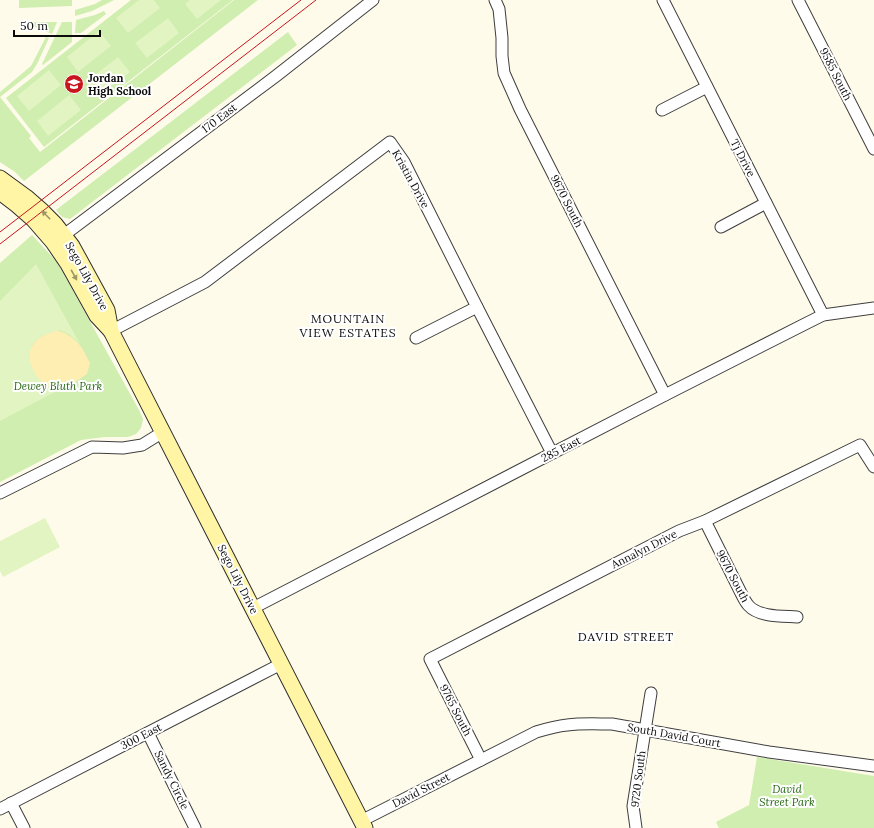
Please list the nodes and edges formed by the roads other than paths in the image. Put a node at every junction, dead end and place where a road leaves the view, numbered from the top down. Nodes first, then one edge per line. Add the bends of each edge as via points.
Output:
1 (374, 0) edge
2 (495, 0) edge
3 (663, 0) edge
4 (798, 0) edge
5 (707, 87) junction
6 (662, 110) dead end
7 (874, 149) edge
8 (0, 178) edge
9 (0, 192) edge
10 (766, 203) junction
11 (721, 227) dead end
12 (64, 235) junction
13 (477, 307) junction
14 (874, 308) edge
15 (823, 315) junction
16 (111, 331) junction
17 (416, 338) dead end
18 (665, 395) junction
19 (163, 432) junction
20 (552, 453) junction
21 (874, 467) edge
22 (0, 493) edge
23 (705, 522) junction
24 (253, 608) junction
25 (797, 617) dead end
26 (430, 659) joint
27 (281, 664) junction
28 (651, 693) dead end
29 (644, 730) junction
30 (148, 732) junction
31 (481, 760) junction
32 (874, 766) edge
33 (11, 803) junction
34 (0, 809) edge
35 (363, 824) edge
36 (24, 828) edge
37 (195, 828) edge
38 (636, 828) edge

1 - 12 street, 170 East
2 - 18 street, 9670 South via 499,9 504,73
3 - 5 street, Tj Drive
4 - 7 street, 9585 South
5 - 6 street
5 - 10 street, Tj Drive
12 -> 8 main road, Sego Lily Drive via 42,211
9 -> 16 main road, Sego Lily Drive via 33,219 53,242 97,316
10 - 11 street
10 - 15 street, Tj Drive
12 - 16 main road, Sego Lily Drive via 107,310
13 - 16 street, Kristin Drive via 404,162 390,142 205,282
13 - 17 street
13 - 20 street, Kristin Drive
14 - 15 street, 285 East
15 - 18 street, 285 East
16 - 19 main road, Sego Lily Drive
18 - 20 street, 285 East
19 - 22 street via 142,445 123,448 92,447
19 - 24 main road, Sego Lily Drive
20 - 24 street, 285 East
21 - 23 street, Annalyn Drive via 860,445
23 - 25 street, 9670 South via 749,606 772,615
23 - 26 street, Annalyn Drive via 679,531
24 - 27 main road, Sego Lily Drive
26 - 31 street, 9765 South
27 - 30 street, 300 East
27 - 35 main road, Sego Lily Drive
28 - 29 street, 9720 South
29 - 31 street, South David Court via 612,724 569,724 536,732
29 - 32 street, South David Court via 769,752
29 - 38 street, 9720 South via 632,806
30 - 33 street, 300 East
30 - 37 street, Sandy Circle
31 - 35 street, David Street
33 - 34 street, 300 East
33 - 36 street

